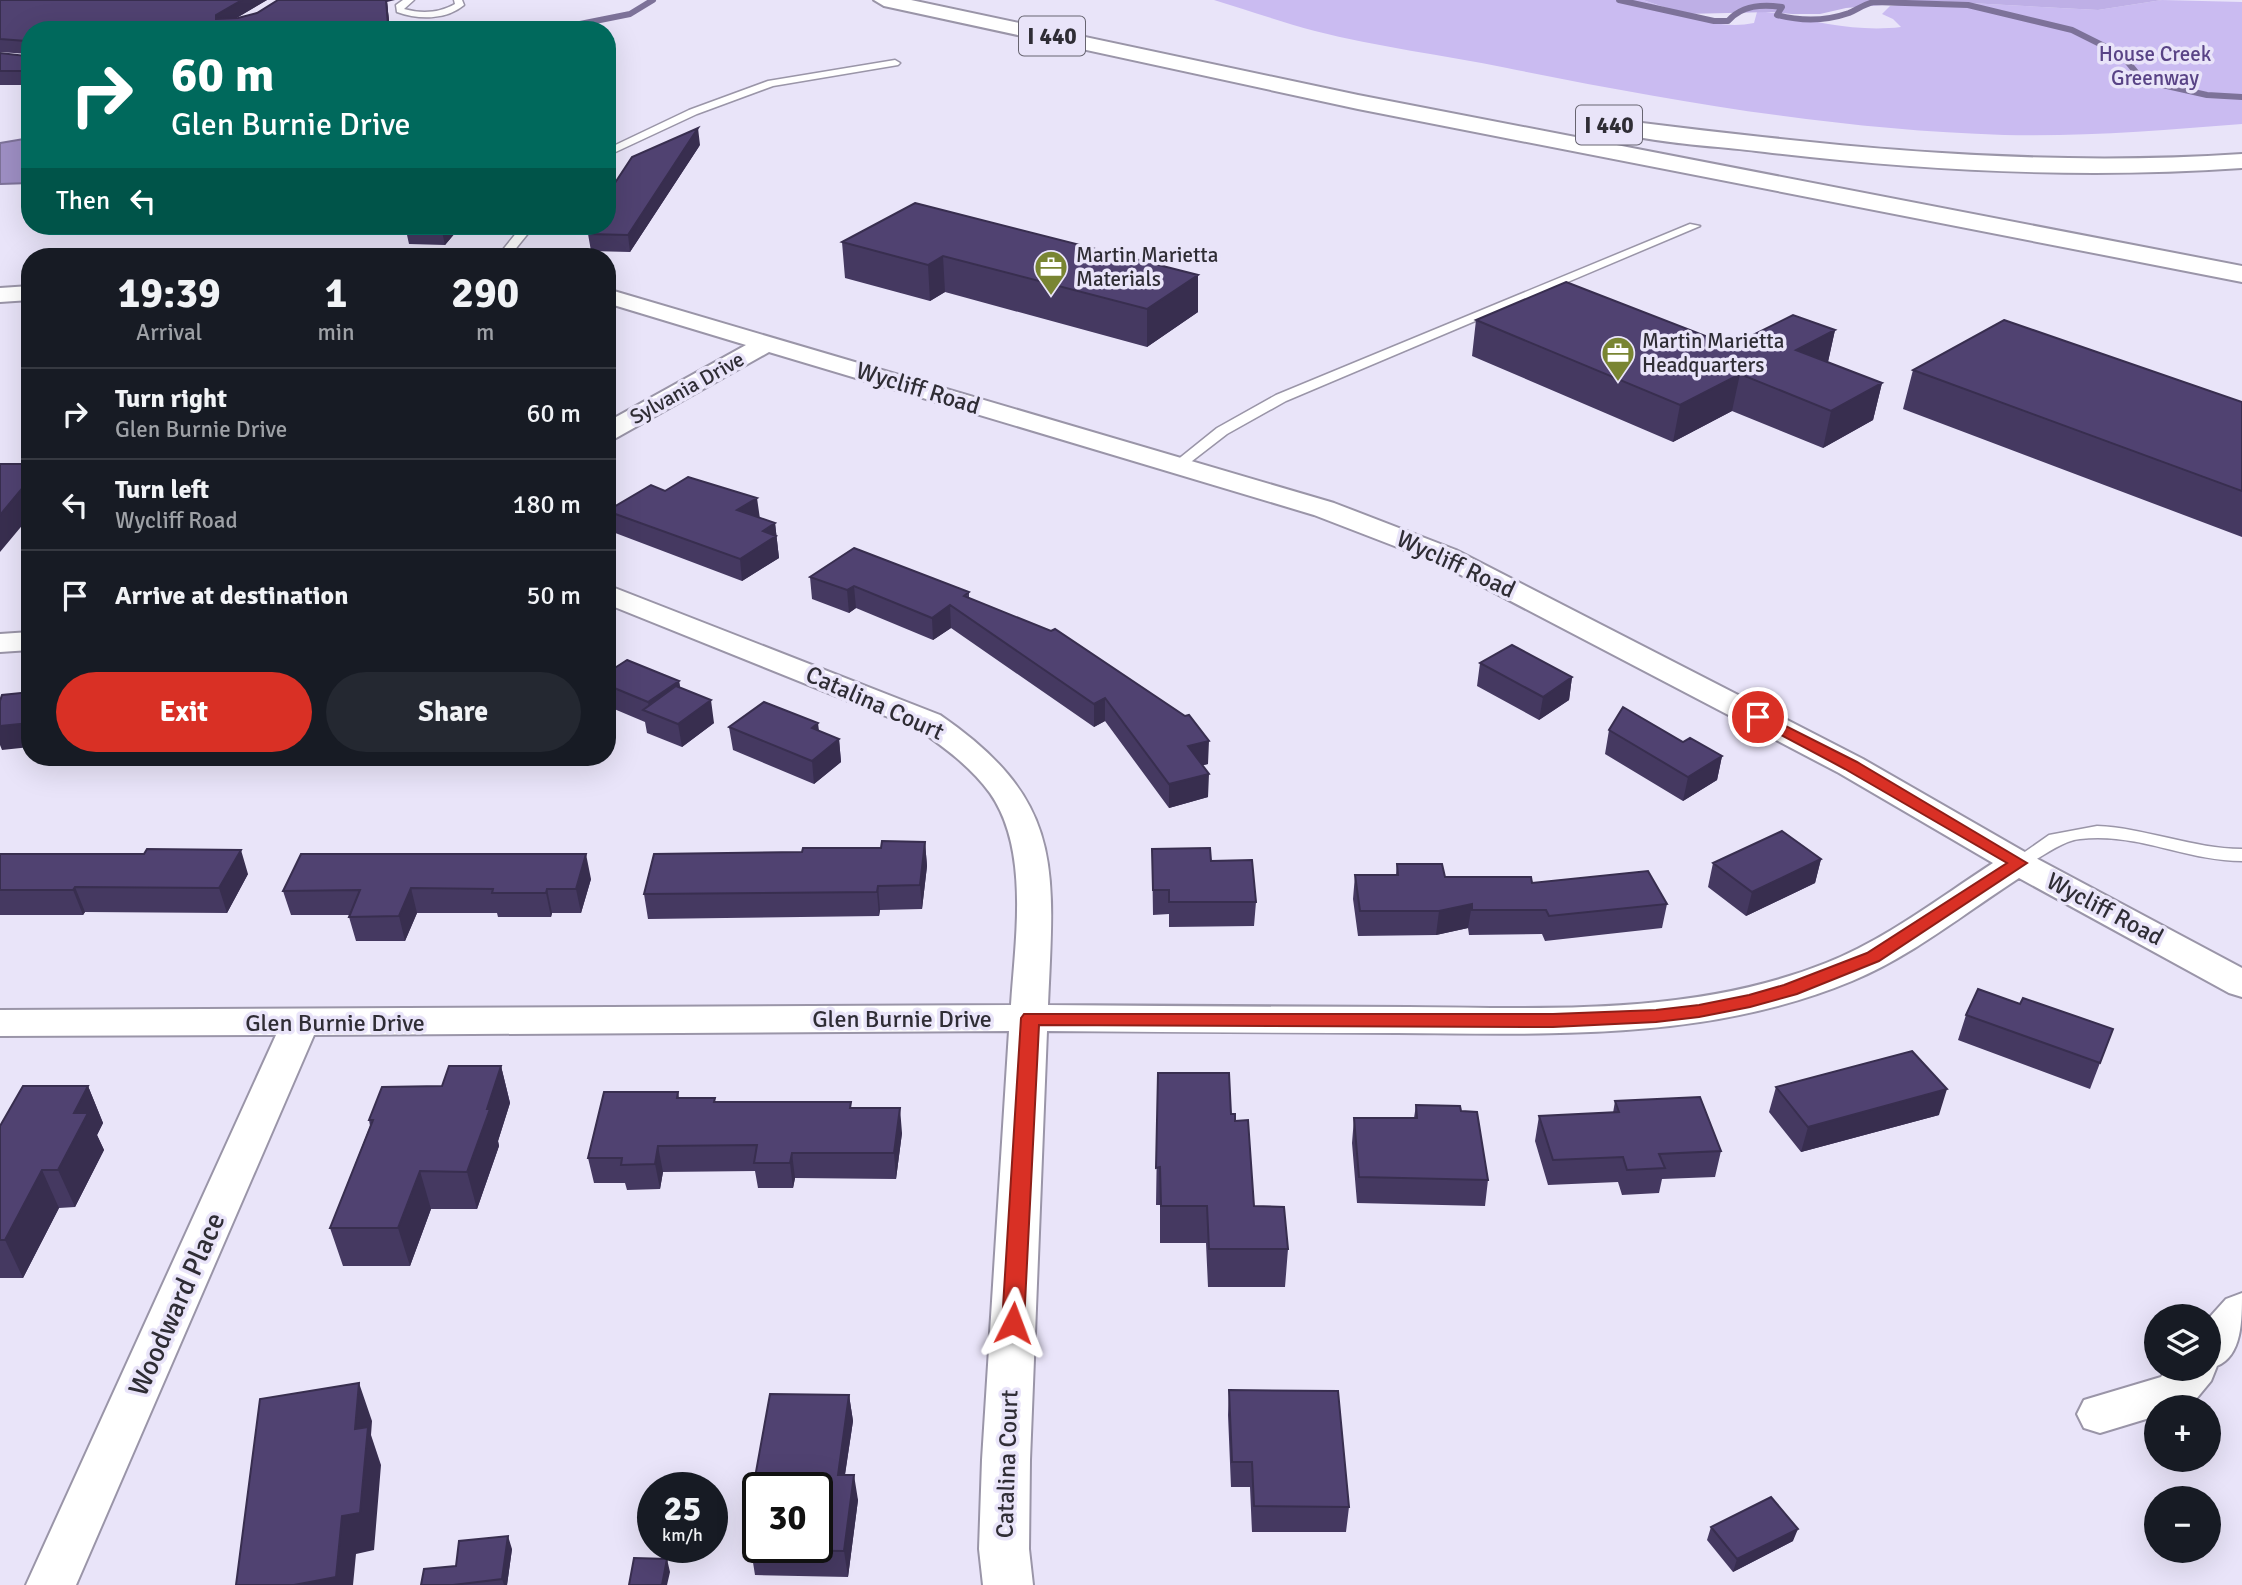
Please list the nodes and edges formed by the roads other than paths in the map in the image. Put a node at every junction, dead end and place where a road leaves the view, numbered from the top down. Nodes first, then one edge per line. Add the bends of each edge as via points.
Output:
1 (410, 0) edge
2 (458, 0) edge
3 (884, 0) edge
4 (977, 0) edge
5 (1100, 24) dead end
6 (895, 63) dead end
7 (1600, 123) dead end
8 (1626, 128) junction
9 (616, 149) edge
10 (2242, 161) edge
11 (1889, 180) dead end
12 (1694, 226) dead end
13 (2018, 229) junction
14 (2242, 274) edge
15 (21, 294) edge
16 (0, 295) edge
17 (2242, 296) edge
18 (616, 299) edge
19 (766, 343) junction
20 (616, 428) edge
21 (1178, 466) junction
22 (616, 598) edge
23 (21, 641) edge
24 (0, 642) edge
25 (2242, 855) edge
26 (2018, 863) junction
27 (2242, 984) edge
28 (1030, 1018) junction
29 (0, 1023) edge
30 (300, 1024) junction
31 (2242, 1311) edge
32 (2221, 1336) edge
33 (2184, 1381) edge
34 (2100, 1414) dead end
35 (51, 1585) edge
36 (1008, 1585) edge

1 - 2 lane via 400,5 400,10 421,14 450,10 460,5
3 - 13 highway, I 440 via 1358,102
4 - 5 highway, I 440
6 - 9 lane via 771,83 693,112
7 - 8 highway, I 440
8 - 10 highway via 1821,153 1980,166 2094,168
8 - 11 highway, I 440
12 - 21 lane via 1281,398 1222,431
13 - 14 highway, I 440
13 - 17 highway
15 - 16 street
18 - 19 street, Wycliff Road
19 - 20 street, Sylvania Drive
19 - 21 street, Wycliff Road
21 - 26 street, Wycliff Road via 1357,520 1446,556 1851,766
22 - 28 street, Catalina Court via 929,722 964,746 1003,787 1026,838 1035,899
23 - 24 street
25 - 26 lane via 2115,832 2085,833 2054,839
26 - 27 street, Wycliff Road
26 - 28 street, Glen Burnie Drive via 1873,957 1780,992 1699,1011 1521,1021
28 - 30 street, Glen Burnie Drive
28 - 36 street, Catalina Court via 1006,1460
29 - 30 street, Glen Burnie Drive
30 - 35 street, Woodward Place
31 - 32 street
33 - 34 street via 2176,1391

